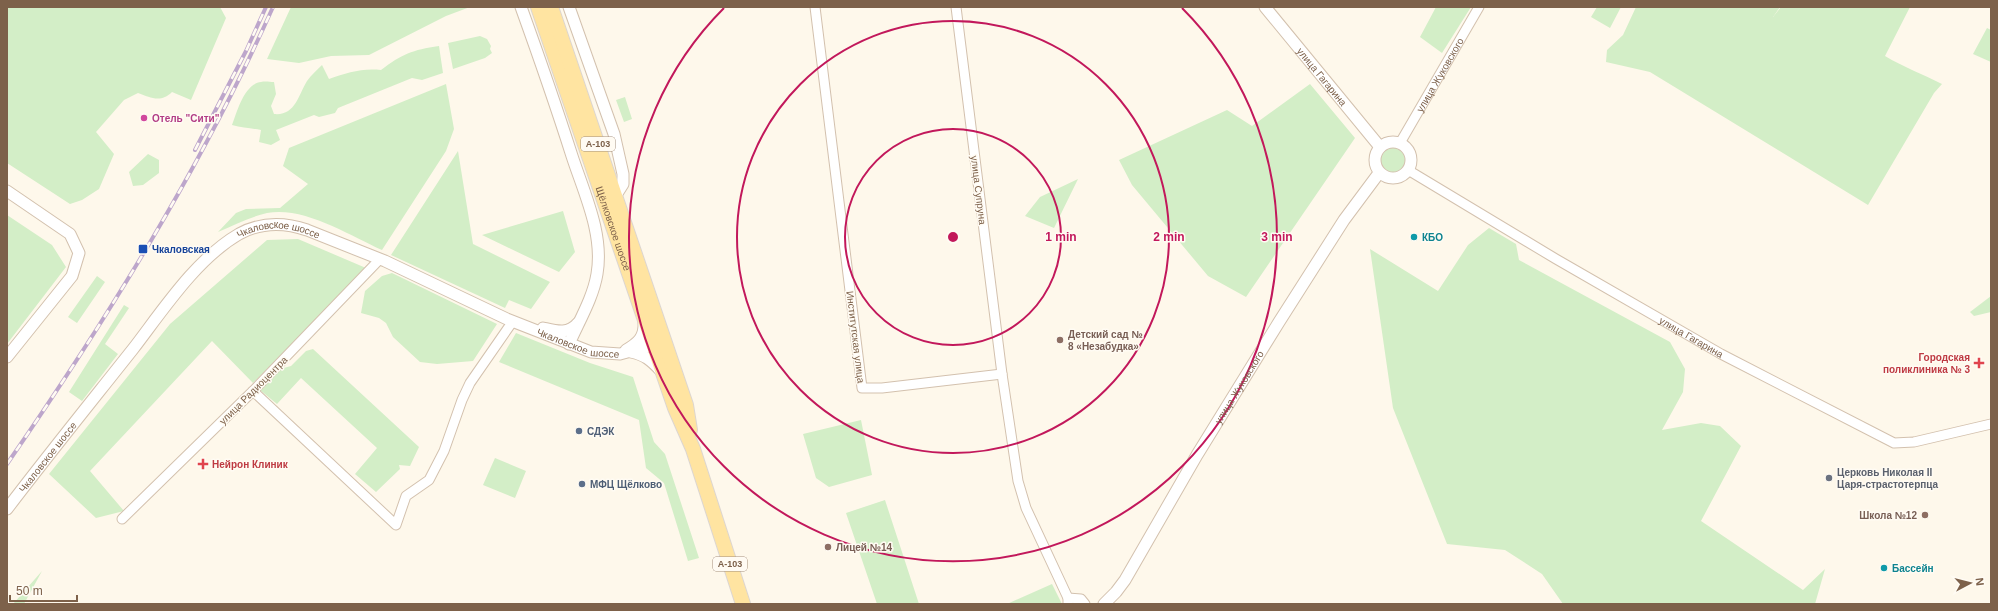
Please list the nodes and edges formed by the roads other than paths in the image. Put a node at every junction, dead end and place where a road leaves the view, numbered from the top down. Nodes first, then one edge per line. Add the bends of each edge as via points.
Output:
1 (521, 7) edge
2 (538, 7) edge
3 (551, 7) edge
4 (569, 7) edge
5 (815, 7) edge
6 (956, 7) edge
7 (1265, 7) edge
8 (1479, 7) edge
9 (1400, 144) junction
10 (1380, 147) junction
11 (1408, 170) junction
12 (1379, 173) junction
13 (7, 190) edge
14 (616, 195) junction
15 (380, 259) junction
16 (644, 317) junction
17 (513, 321) junction
18 (577, 326) junction
19 (658, 340) junction
20 (569, 344) junction
21 (591, 352) junction
22 (625, 353) junction
23 (7, 358) edge
24 (663, 374) junction
25 (1002, 374) junction
26 (253, 391) junction
27 (1991, 424) edge
28 (693, 449) junction
29 (7, 509) edge
30 (122, 519) dead end
31 (1068, 601) edge
32 (743, 604) edge
33 (1085, 604) edge
34 (1104, 604) edge

1 - 18 street, А-103 via 553,96 597,237 597,273 591,295
2 - 16 main road, Щёлковское шоссе / А-103
3 - 14 main road, Щёлковское шоссе / А-103
4 - 14 street, А-103 via 614,134 623,174 623,184
5 - 25 street, Институтская улица via 862,388
6 - 25 street, улица Супруна
7 - 10 street, улица Гагарина
8 - 9 street, улица Жуковского
9 - 10 street via 1389,142
9 - 11 street via 1406,147 1411,158
10 - 12 street via 1374,157
11 - 12 street via 1395,179
11 - 27 street, улица Гагарина via 1721,354 1894,443 1914,442
12 - 34 street, улица Жуковского via 1344,220 1279,322 1197,455 1125,580
13 - 23 street via 70,234 78,254 72,276
14 - 19 main road, Щёлковское шоссе / А-103
15 - 17 street, Чкаловское шоссе
15 - 26 street, улица Радиоцентра
15 - 29 street, Чкаловское шоссе via 294,226 277,224 252,228 240,234 207,260 178,291
16 - 19 main road, Щёлковское шоссе / А-103
16 - 22 street via 644,332 641,339
17 - 18 street via 567,331
17 - 20 street, Чкаловское шоссе
17 - 26 street via 470,383 444,452 429,480 406,496 396,525
18 - 20 street, А-103
18 - 21 street via 583,346
19 - 22 street, Чкаловское шоссе
19 - 24 main road, Щёлковское шоссе / А-103
19 - 28 main road, Щёлковское шоссе / А-103 via 686,404
20 - 21 street, Чкаловское шоссе
21 - 22 street, Чкаловское шоссе
22 - 24 street via 644,355
24 - 28 main road, Щёлковское шоссе / А-103
25 - 31 street via 1018,481 1026,508
26 - 30 street, улица Радиоцентра
28 - 32 main road, Щёлковское шоссе / А-103
31 - 33 street via 1081,599

